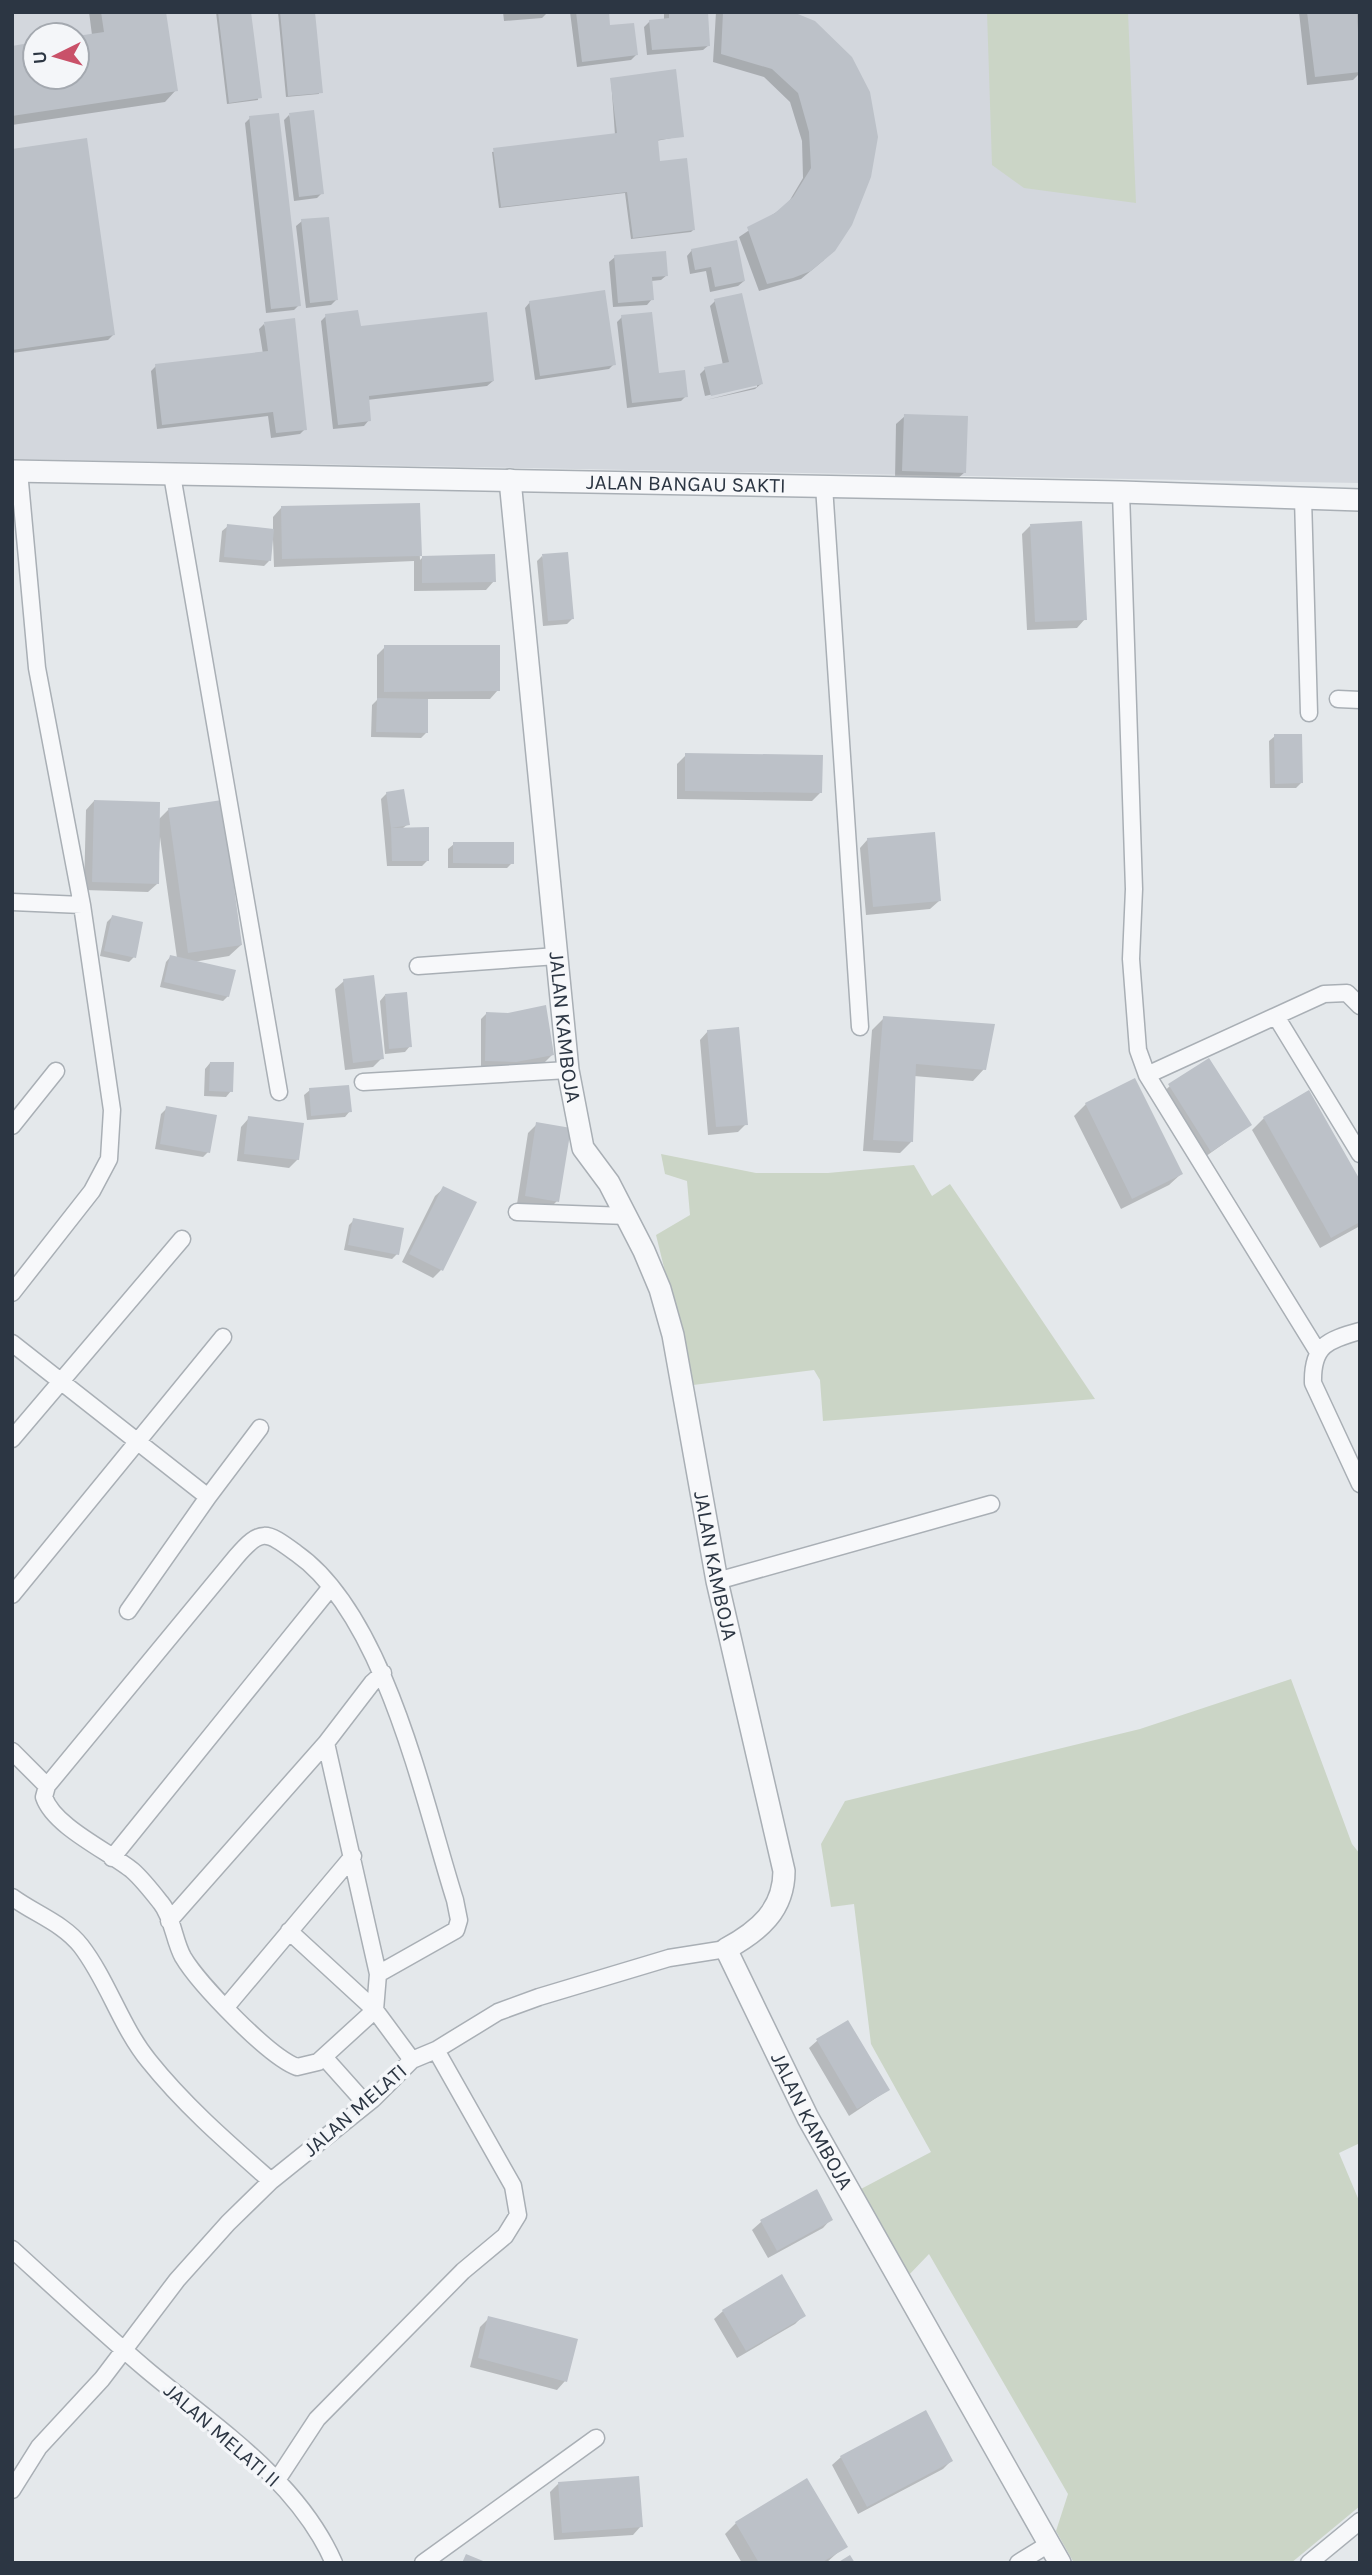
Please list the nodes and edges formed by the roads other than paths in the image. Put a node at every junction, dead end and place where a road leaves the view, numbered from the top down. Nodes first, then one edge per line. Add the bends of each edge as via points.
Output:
1 (16, 471) edge
2 (172, 475) junction
3 (510, 480) junction
4 (824, 486) junction
5 (1121, 492) junction
6 (1303, 498) junction
7 (1360, 500) edge
8 (1338, 699) dead end
9 (1360, 700) edge
10 (1309, 713) dead end
11 (12, 902) edge
12 (82, 905) junction
13 (556, 956) junction
14 (418, 966) dead end
15 (1360, 1006) edge
16 (1277, 1018) junction
17 (860, 1027) dead end
18 (568, 1070) junction
19 (56, 1071) dead end
20 (1147, 1074) junction
21 (363, 1082) dead end
22 (279, 1092) dead end
23 (12, 1126) edge
24 (1360, 1154) edge
25 (517, 1212) dead end
26 (627, 1216) junction
27 (182, 1239) dead end
28 (12, 1293) edge
29 (1360, 1331) edge
30 (223, 1337) dead end
31 (12, 1343) edge
32 (1318, 1352) junction
33 (61, 1380) junction
34 (260, 1428) dead end
35 (12, 1439) edge
36 (137, 1444) junction
37 (1360, 1484) edge
38 (208, 1497) junction
39 (991, 1504) dead end
40 (717, 1581) junction
41 (331, 1587) junction
42 (12, 1595) edge
43 (128, 1611) dead end
44 (383, 1673) junction
45 (326, 1743) junction
46 (12, 1751) edge
47 (47, 1786) junction
48 (353, 1856) junction
49 (112, 1858) junction
50 (12, 1896) edge
51 (169, 1921) junction
52 (289, 1931) junction
53 (726, 1950) junction
54 (378, 1974) junction
55 (226, 2007) junction
56 (374, 2010) junction
57 (436, 2050) junction
58 (324, 2057) junction
59 (412, 2060) junction
60 (366, 2104) junction
61 (271, 2181) junction
62 (12, 2249) edge
63 (123, 2350) junction
64 (596, 2438) dead end
65 (278, 2480) junction
66 (12, 2490) edge
67 (1360, 2521) edge
68 (1049, 2544) junction
69 (334, 2563) edge
70 (423, 2563) edge
71 (1018, 2563) edge
72 (1060, 2563) edge
73 (1309, 2563) edge

1 - 2 street, JALAN BANGAU SAKTI
1 - 12 street via 37,668
2 - 3 street, JALAN BANGAU SAKTI
2 - 22 street
3 - 4 street, JALAN BANGAU SAKTI
3 - 13 street, JALAN KAMBOJA
4 - 5 street, JALAN BANGAU SAKTI
4 - 17 street
5 - 6 street, JALAN BANGAU SAKTI
5 - 20 street via 1134,889 1130,959 1139,1050
6 - 7 street, JALAN BANGAU SAKTI
6 - 10 street
8 - 9 street
11 - 12 street
12 - 28 street via 112,1110 109,1159 92,1191
13 - 14 street
13 - 18 street, JALAN KAMBOJA
15 - 16 street via 1348,993 1332,993
16 - 20 street
16 - 24 street
18 - 21 street
18 - 26 street, JALAN KAMBOJA via 583,1147
19 - 23 street
20 - 32 street
25 - 26 street
26 - 40 street, JALAN KAMBOJA via 660,1289 673,1335
27 - 33 street
29 - 32 street via 1337,1338
30 - 36 street
31 - 33 street
32 - 37 street via 1313,1383
33 - 35 street
33 - 36 street
34 - 38 street
36 - 38 street
36 - 42 street
38 - 43 street
39 - 40 street
40 - 53 street, JALAN KAMBOJA via 784,1871 778,1905 752,1935
41 - 44 street
41 - 47 street via 304,1559 272,1536 252,1539
41 - 49 street
44 - 45 street
44 - 54 street via 459,1920 447,1937
45 - 48 street
45 - 51 street
46 - 47 street
47 - 49 street via 44,1797 51,1810
48 - 52 street
48 - 54 street
49 - 51 street via 133,1871 163,1906
50 - 61 street via 63,1928 80,1945 147,2059 199,2117
51 - 55 street via 184,1958
52 - 55 street
52 - 56 street
53 - 57 street, JALAN MELATI via 669,1958 539,1997 498,2012
53 - 68 street, JALAN KAMBOJA via 808,2118
54 - 56 street
55 - 58 street via 287,2063 304,2068
56 - 58 street
56 - 59 street
57 - 59 street, JALAN MELATI
57 - 65 street via 513,2186 518,2215 505,2236 317,2419
58 - 60 street
59 - 60 street, JALAN MELATI
60 - 61 street, JALAN MELATI
61 - 63 street, JALAN MELATI via 177,2280
62 - 63 street, JALAN MELATI II
63 - 65 street, JALAN MELATI II
63 - 66 street, JALAN MELATI via 39,2447
64 - 70 street
65 - 69 street, JALAN MELATI II via 313,2523
67 - 73 street
68 - 71 street
68 - 72 street, JALAN KAMBOJA

